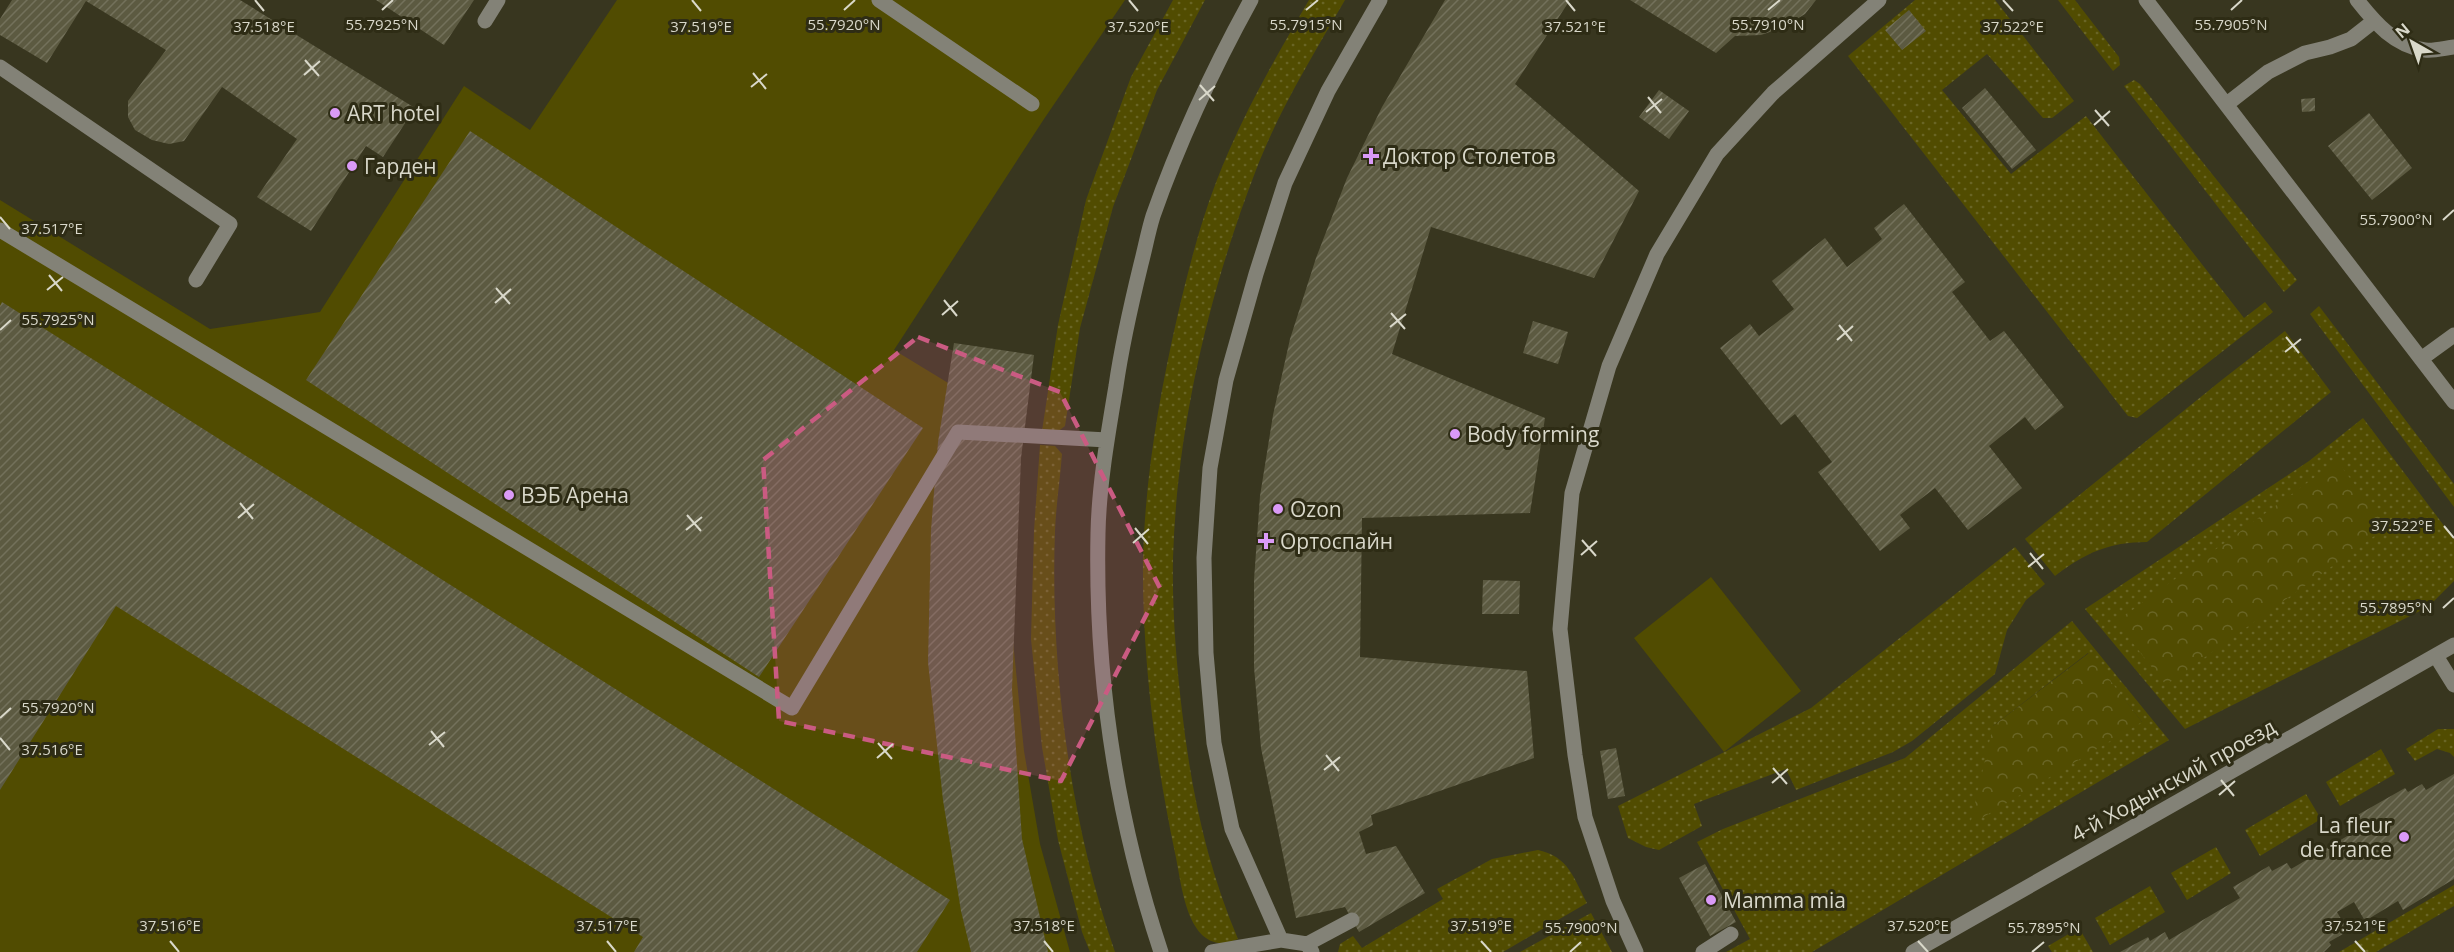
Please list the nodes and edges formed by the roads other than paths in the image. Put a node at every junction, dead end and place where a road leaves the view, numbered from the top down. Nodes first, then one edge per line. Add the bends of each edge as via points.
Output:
1 (498, 0) edge
2 (879, 0) edge
3 (1251, 0) edge
4 (1380, 0) edge
5 (1879, 0) edge
6 (2146, 0) edge
7 (2357, 0) edge
8 (485, 21) dead end
9 (2374, 21) junction
10 (2454, 47) edge
11 (0, 67) edge
12 (1032, 104) dead end
13 (2227, 104) junction
14 (0, 230) edge
15 (196, 280) dead end
16 (2454, 335) edge
17 (2421, 359) junction
18 (2454, 402) edge
19 (1107, 440) junction
20 (2454, 645) edge
21 (2436, 656) junction
22 (2454, 685) edge
23 (1352, 920) dead end
24 (1731, 934) dead end
25 (1281, 940) junction
26 (1309, 948) edge
27 (1161, 952) edge
28 (1212, 952) edge
29 (1636, 952) edge
30 (1703, 952) edge
31 (1913, 952) edge

1 - 8 street
2 - 12 street
3 - 19 street via 1196,109 1152,218 1123,335
4 - 25 street via 1328,91 1285,183 1226,380 1210,468 1204,558 1206,653 1214,743 1232,829
5 - 29 street via 1773,93 1717,154 1657,254 1609,366 1572,493 1560,629 1575,755 1585,817 1613,901
6 - 13 street
7 - 9 street
9 - 10 street via 2401,44 2427,51
9 - 13 street via 2351,39 2304,53 2268,72
11 - 15 street via 230,224
13 - 17 street
14 - 19 street via 792,708 958,432
16 - 17 street
17 - 18 street
19 - 27 street via 1098,530 1098,633 1124,825
20 - 21 street, 4-й Ходынский проезд
21 - 22 street
21 - 31 street, 4-й Ходынский проезд
23 - 26 street
24 - 30 street
25 - 26 street
25 - 28 street

